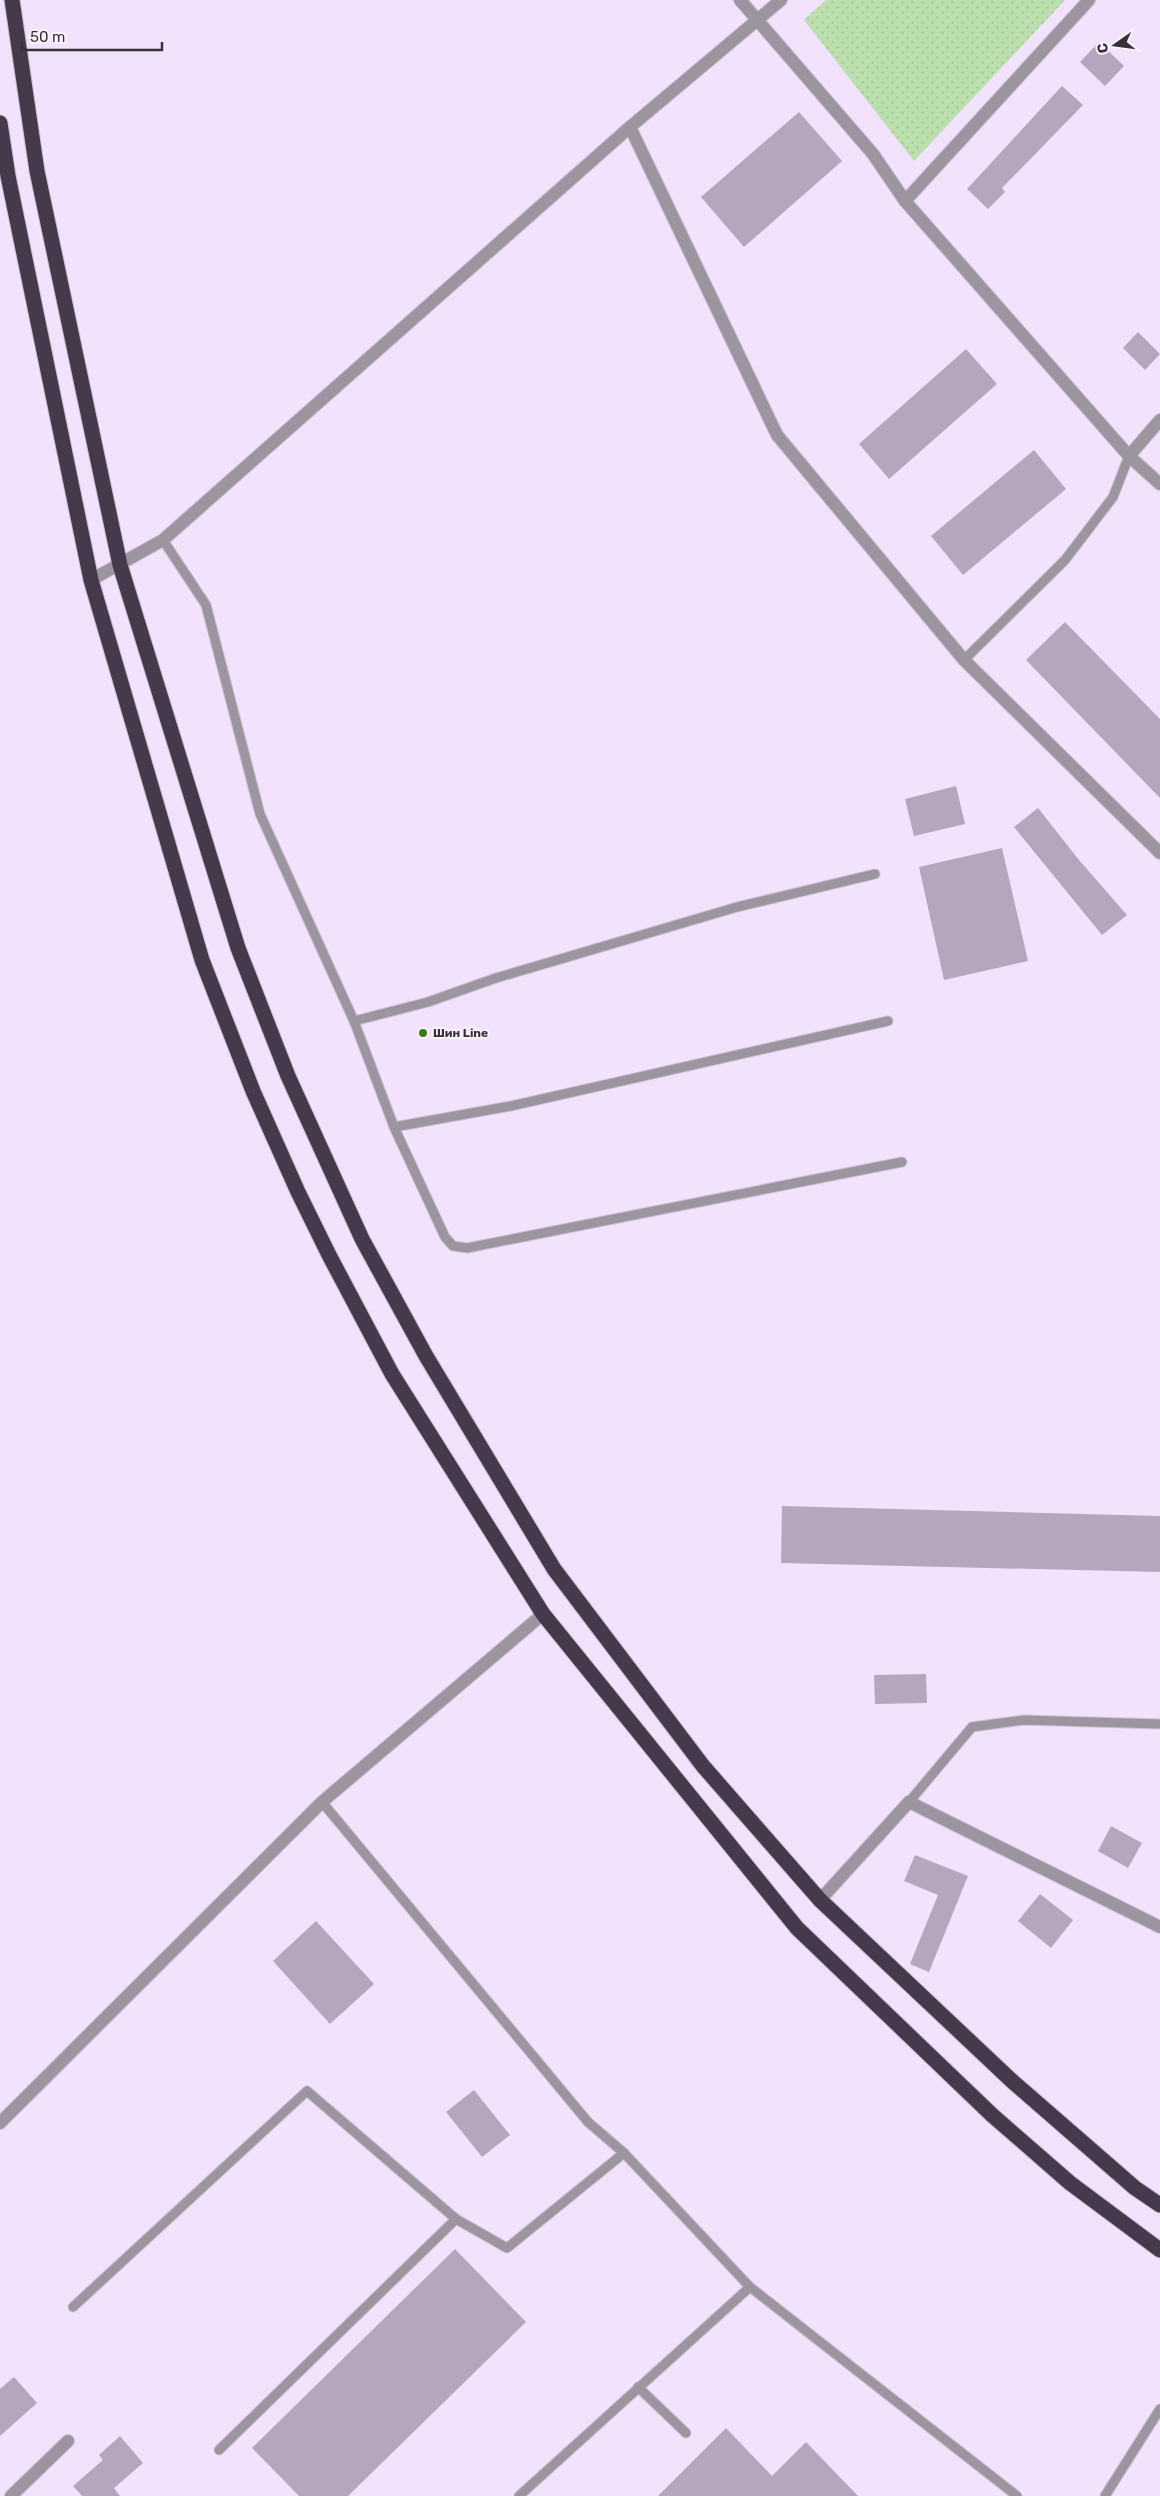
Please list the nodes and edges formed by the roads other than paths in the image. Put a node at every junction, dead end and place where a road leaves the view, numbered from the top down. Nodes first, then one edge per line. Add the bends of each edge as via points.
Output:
1 (12, 0) edge
2 (740, 0) edge
3 (781, 0) edge
4 (1089, 0) edge
5 (757, 21) junction
6 (0, 122) edge
7 (630, 127) junction
8 (906, 201) junction
9 (1160, 420) edge
10 (1129, 456) junction
11 (1160, 484) edge
12 (163, 540) junction
13 (120, 565) junction
14 (91, 580) junction
15 (964, 660) junction
16 (1160, 853) edge
17 (875, 874) dead end
18 (354, 1021) junction
19 (888, 1021) dead end
20 (394, 1127) junction
21 (902, 1162) dead end
22 (543, 1614) junction
23 (1160, 1724) edge
24 (322, 1802) junction
25 (909, 1802) junction
26 (820, 1900) junction
27 (1160, 1927) edge
28 (0, 2124) edge
29 (624, 2154) junction
30 (1160, 2205) edge
31 (456, 2219) junction
32 (1160, 2250) edge
33 (750, 2287) junction
34 (74, 2307) dead end
35 (638, 2387) junction
36 (1160, 2409) edge
37 (686, 2433) dead end
38 (68, 2441) dead end
39 (219, 2450) dead end
40 (11, 2496) edge
41 (519, 2496) edge
42 (1017, 2496) edge
43 (1104, 2496) edge

1 - 13 highway via 36,171
2 - 5 street
3 - 5 street
4 - 8 street
5 - 7 street
5 - 8 street via 873,154
6 - 14 highway via 8,176
7 - 12 street
7 - 15 street via 777,435
8 - 10 street
9 - 10 street
10 - 11 street
10 - 15 lane via 1113,497 1065,560
12 - 13 street
12 - 18 lane via 206,606 260,814
13 - 14 street
13 - 26 highway via 238,948 288,1076 362,1239 426,1356 554,1569 703,1766
14 - 22 highway via 202,960 253,1091 329,1255 392,1374
15 - 16 street
17 - 18 lane via 737,907 496,978 428,1002
18 - 20 lane
19 - 20 lane via 511,1106
20 - 21 lane via 445,1237 453,1246 467,1248
22 - 24 street
22 - 32 highway via 797,1928 992,2115 1070,2183
23 - 25 lane via 1024,1720 972,1728
24 - 28 street
24 - 29 lane via 588,2122
25 - 26 street
25 - 27 street
26 - 30 highway via 1012,2081 1135,2188
29 - 31 lane via 507,2248
29 - 33 lane
31 - 34 lane via 307,2090
31 - 39 lane
33 - 35 lane
33 - 42 lane
35 - 37 lane
35 - 41 lane
36 - 43 lane
38 - 40 street

